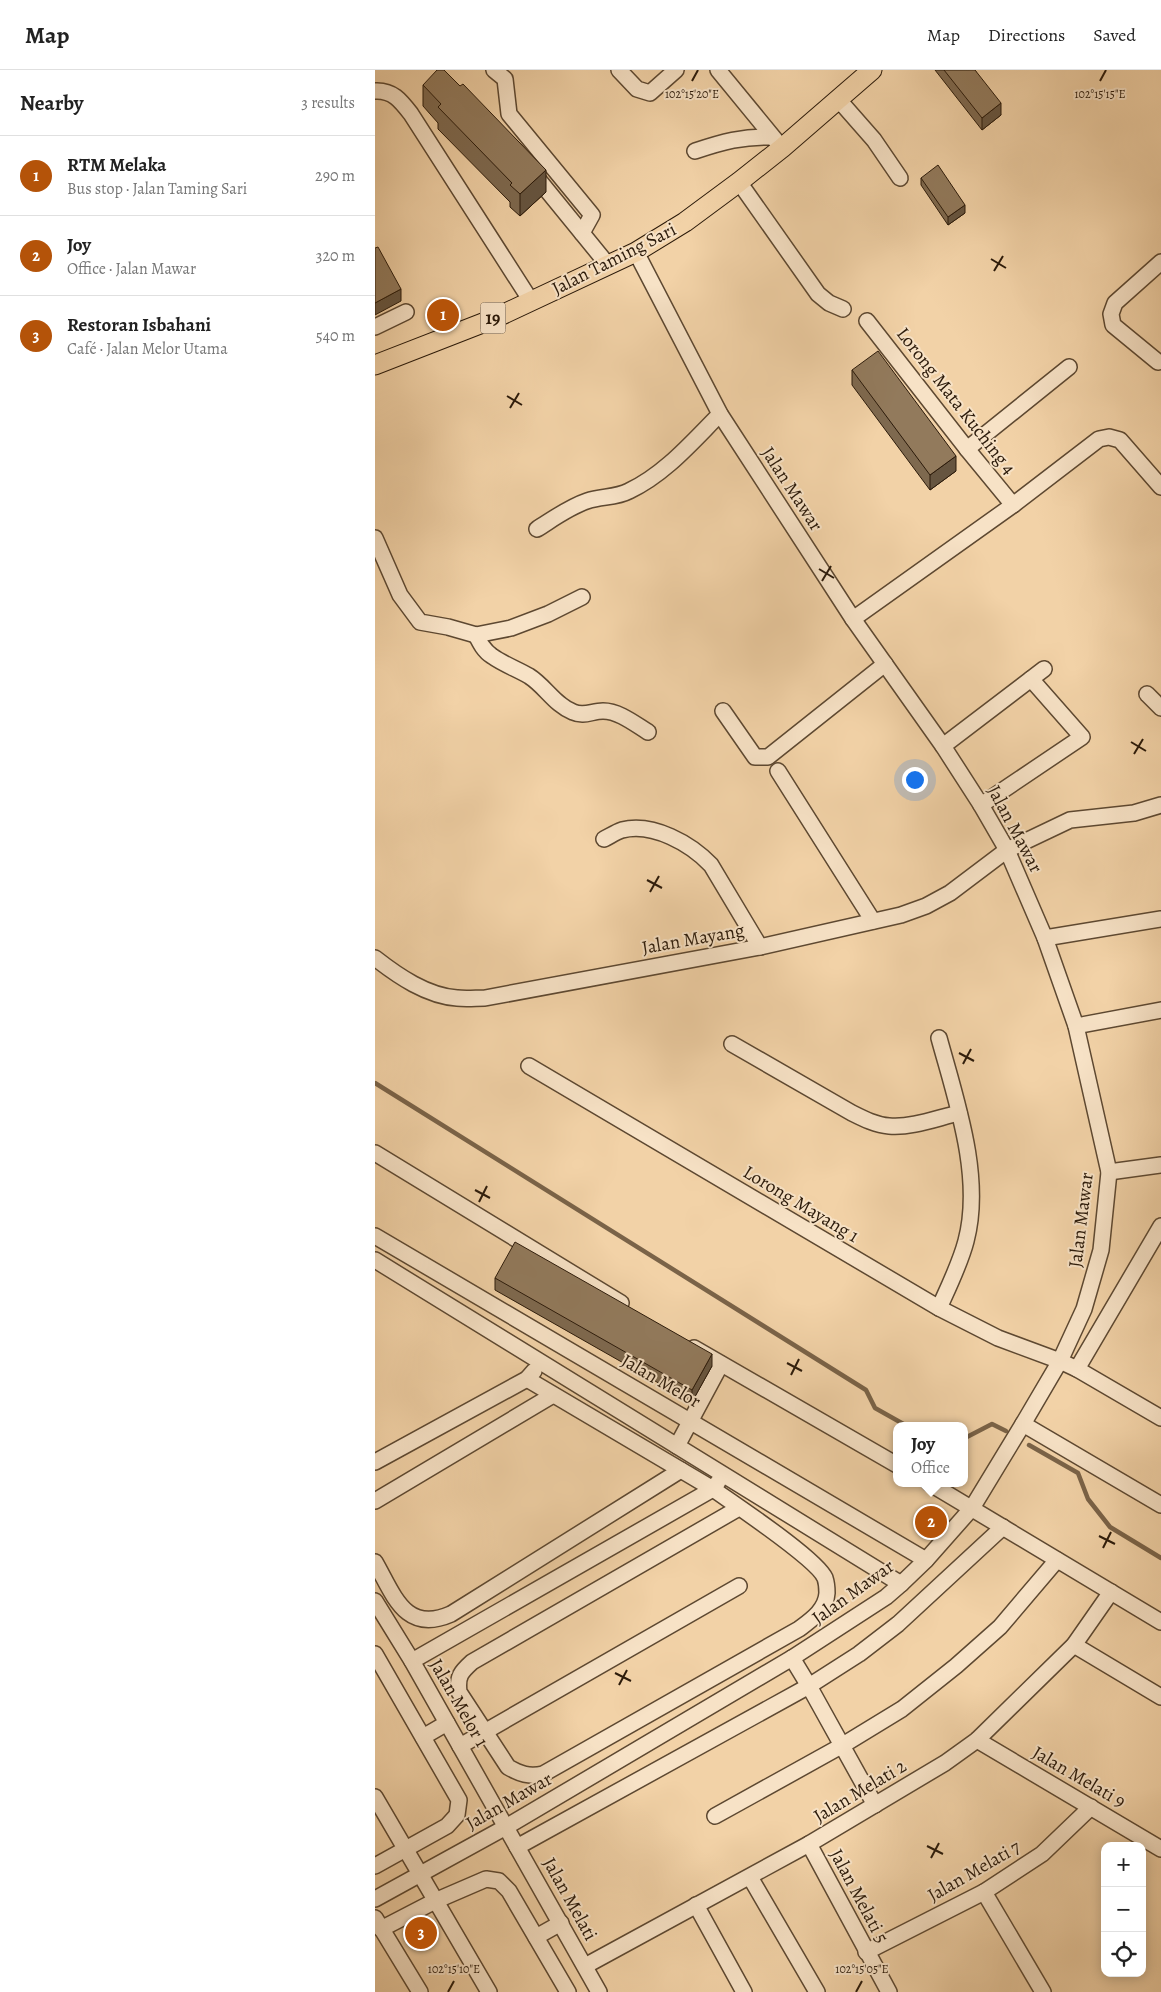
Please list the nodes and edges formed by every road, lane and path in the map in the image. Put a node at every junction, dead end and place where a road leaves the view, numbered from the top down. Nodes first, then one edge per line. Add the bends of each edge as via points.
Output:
1 (494, 70) edge
2 (619, 70) edge
3 (676, 70) edge
4 (718, 70) edge
5 (871, 70) edge
6 (375, 91) edge
7 (838, 99) junction
8 (777, 142) junction
9 (695, 151) dead end
10 (522, 159) edge
11 (561, 177) junction
12 (899, 178) dead end
13 (739, 182) junction
14 (547, 190) junction
15 (581, 232) junction
16 (636, 252) junction
17 (1161, 262) edge
18 (609, 265) junction
19 (531, 301) junction
20 (843, 309) dead end
21 (405, 312) dead end
22 (867, 322) dead end
23 (375, 328) edge
24 (1158, 362) dead end
25 (375, 365) edge
26 (1069, 367) dead end
27 (720, 414) junction
28 (967, 449) junction
29 (1161, 487) edge
30 (1013, 505) junction
31 (537, 530) dead end
32 (375, 538) edge
33 (582, 597) dead end
34 (853, 620) junction
35 (476, 635) junction
36 (885, 664) junction
37 (1044, 669) dead end
38 (1031, 680) junction
39 (1147, 694) dead end
40 (1161, 708) edge
41 (723, 711) dead end
42 (648, 732) dead end
43 (943, 746) junction
44 (778, 771) dead end
45 (981, 804) junction
46 (1161, 805) edge
47 (604, 839) dead end
48 (1007, 850) junction
49 (1161, 918) edge
50 (873, 921) junction
51 (1045, 938) junction
52 (760, 947) junction
53 (375, 958) edge
54 (1161, 1010) edge
55 (1077, 1026) junction
56 (939, 1038) dead end
57 (733, 1044) dead end
58 (529, 1066) dead end
59 (959, 1113) junction
60 (375, 1153) edge
61 (1161, 1165) edge
62 (1109, 1172) junction
63 (1161, 1226) edge
64 (375, 1236) edge
65 (375, 1260) edge
66 (475, 1294) junction
67 (939, 1308) junction
68 (1084, 1310) junction
69 (637, 1312) edge
70 (463, 1314) junction
71 (1104, 1321) junction
72 (679, 1338) edge
73 (1060, 1361) junction
74 (542, 1362) junction
75 (721, 1364) junction
76 (1077, 1370) junction
77 (527, 1379) junction
78 (553, 1395) junction
79 (1161, 1418) edge
80 (691, 1422) junction
81 (1023, 1424) junction
82 (677, 1446) junction
83 (375, 1462) edge
84 (893, 1463) edge
85 (681, 1470) junction
86 (723, 1474) junction
87 (936, 1487) edge
88 (713, 1489) junction
89 (375, 1502) edge
90 (1161, 1505) edge
91 (739, 1508) junction
92 (972, 1508) junction
93 (1003, 1527) junction
94 (926, 1560) junction
95 (1057, 1560) junction
96 (375, 1562) edge
97 (901, 1584) junction
98 (739, 1586) dead end
99 (1111, 1592) junction
100 (375, 1601) edge
101 (1161, 1622) edge
102 (1074, 1645) junction
103 (375, 1654) edge
104 (792, 1658) junction
105 (411, 1661) junction
106 (809, 1686) junction
107 (1161, 1697) edge
108 (447, 1723) junction
109 (484, 1731) junction
110 (423, 1737) junction
111 (977, 1740) junction
112 (843, 1745) junction
113 (460, 1746) junction
114 (375, 1797) edge
115 (875, 1805) junction
116 (1091, 1807) junction
117 (715, 1816) dead end
118 (506, 1827) junction
119 (809, 1844) junction
120 (517, 1847) junction
121 (1161, 1849) edge
122 (405, 1850) junction
123 (375, 1866) edge
124 (421, 1874) junction
125 (750, 1877) junction
126 (984, 1892) junction
127 (375, 1898) edge
128 (435, 1901) junction
129 (697, 1905) junction
130 (561, 1923) junction
131 (378, 1924) edge
132 (536, 1937) junction
133 (867, 1952) junction
134 (585, 1966) junction
135 (420, 1992) edge
136 (489, 1992) edge
137 (568, 1992) edge
138 (599, 1992) edge
139 (744, 1992) edge
140 (817, 1992) edge
141 (889, 1992) edge
142 (1043, 1992) edge

1 - 11 street via 505,79 509,114
2 - 3 street via 637,89 650,92
4 - 8 street
5 - 7 main road, Jalan Taming Sari / 19
6 - 19 street via 390,93 411,114
7 - 8 main road, Jalan Taming Sari / 19
7 - 12 street via 874,140
8 - 9 street via 750,136
8 - 13 main road, Jalan Taming Sari / 19
10 - 14 street
11 - 14 street
11 - 15 street via 592,215
13 - 16 main road, Jalan Taming Sari / 19 via 685,222
13 - 20 street via 818,294
14 - 15 street
15 - 18 street
16 - 18 main road, Jalan Taming Sari / 19
16 - 27 street, Jalan Mawar
17 - 24 street via 1115,303 1111,314 1113,325
18 - 19 main road, Jalan Taming Sari / 19
19 - 25 main road, Jalan Taming Sari / 19
21 - 23 street
22 - 28 street, Lorong Mata Kuching 4
26 - 28 street
27 - 31 street via 667,467 648,481 627,493 588,501
27 - 34 street, Jalan Mawar
28 - 30 street, Lorong Mata Kuching 4
29 - 30 street via 1119,440 1109,437 1099,439
30 - 34 street
32 - 35 street via 400,595 420,622
33 - 35 street via 511,628
34 - 36 street, Jalan Mawar
35 - 42 street via 491,656 529,676 558,703 573,712 588,715 603,711 618,715
36 - 41 street via 769,758 755,757
36 - 43 street, Jalan Mawar
37 - 38 street
38 - 43 street
38 - 45 street via 1082,736
39 - 40 street
43 - 45 street, Jalan Mawar
44 - 50 street
45 - 48 street, Jalan Mawar
46 - 48 street, Jalan Mayang via 1134,813 1070,820
47 - 52 street via 621,830 639,828 662,834 701,854 711,865
48 - 50 street, Jalan Mayang via 950,893 926,906
48 - 51 street, Jalan Mawar
49 - 51 street
50 - 52 street, Jalan Mayang
51 - 55 street, Jalan Mawar
52 - 53 street, Jalan Mayang via 485,998 456,998 427,990
54 - 55 street
55 - 62 street, Jalan Mawar
56 - 59 street
57 - 59 street via 871,1122 905,1125
58 - 67 street, Lorong Mayang 1
59 - 67 street via 969,1163 971,1205 966,1240
60 - 69 street
61 - 62 street
62 - 68 street, Jalan Mawar via 1101,1250
63 - 71 street
64 - 66 street, Jalan Melor
65 - 70 street
66 - 70 street
66 - 80 street, Jalan Melor
67 - 73 street, Lorong Mayang 1 via 998,1338
68 - 71 street
68 - 73 street, Jalan Mawar
70 - 74 street
71 - 76 street
72 - 75 street
73 - 76 street, Lorong Mayang 1
73 - 81 street, Jalan Mawar
74 - 77 street
74 - 82 street
75 - 80 street
75 - 84 street
76 - 79 street, Lorong Mayang 1
77 - 78 street
77 - 83 street
78 - 85 street
78 - 89 street
80 - 82 street
80 - 94 street, Jalan Melor
81 - 90 street
81 - 92 street, Jalan Mawar
82 - 86 street
85 - 88 street
85 - 96 street via 439,1620 425,1621 412,1617 400,1606
86 - 88 street
86 - 97 street
87 - 92 street
88 - 91 street
88 - 105 street
91 - 109 street via 468,1666 457,1680 459,1692
91 - 109 street via 813,1563 825,1578 827,1594 822,1608 812,1619 543,1774 519,1774 508,1767
92 - 93 street
92 - 94 street, Jalan Mawar
93 - 95 street
93 - 106 street via 898,1624
94 - 97 street, Jalan Mawar
95 - 99 street
95 - 112 street via 1000,1627 956,1666 902,1709
97 - 104 street, Jalan Mawar
98 - 109 street
99 - 101 street
99 - 102 street, Jalan Melati 2
100 - 105 street, Jalan Melor 1
102 - 107 street
102 - 111 street, Jalan Melati 2
103 - 110 street
104 - 106 street
104 - 118 street, Jalan Mawar
105 - 108 street, Jalan Melor 1
106 - 112 street
106 - 120 street
108 - 110 street
108 - 113 street, Jalan Melor 1
109 - 113 street
110 - 122 street via 459,1800 457,1814 447,1826
111 - 115 street, Jalan Melati 2
111 - 116 street, Jalan Melati 9
112 - 115 street
112 - 117 street
113 - 118 street, Jalan Melor 1
114 - 122 street
115 - 119 street, Jalan Melati 2
116 - 121 street, Jalan Melati 9
116 - 126 street, Jalan Melati 7 via 1042,1854
118 - 120 street, Jalan Melati
118 - 124 street, Jalan Mawar
119 - 125 street, Jalan Melati 2
119 - 133 street, Jalan Melati 5
120 - 130 street, Jalan Melati
122 - 123 street
122 - 124 street
124 - 127 street, Jalan Mawar
124 - 128 street
125 - 129 street, Jalan Melati 2
125 - 140 street
126 - 133 street, Jalan Melati 7
126 - 142 street
128 - 131 street
128 - 132 street via 486,1879 499,1881 509,1891
128 - 136 street
129 - 134 street, Jalan Melati 2
129 - 139 street
130 - 132 street
130 - 134 street, Jalan Melati
131 - 135 street
132 - 137 street
133 - 141 street, Jalan Melati 5
134 - 138 street, Jalan Melati

